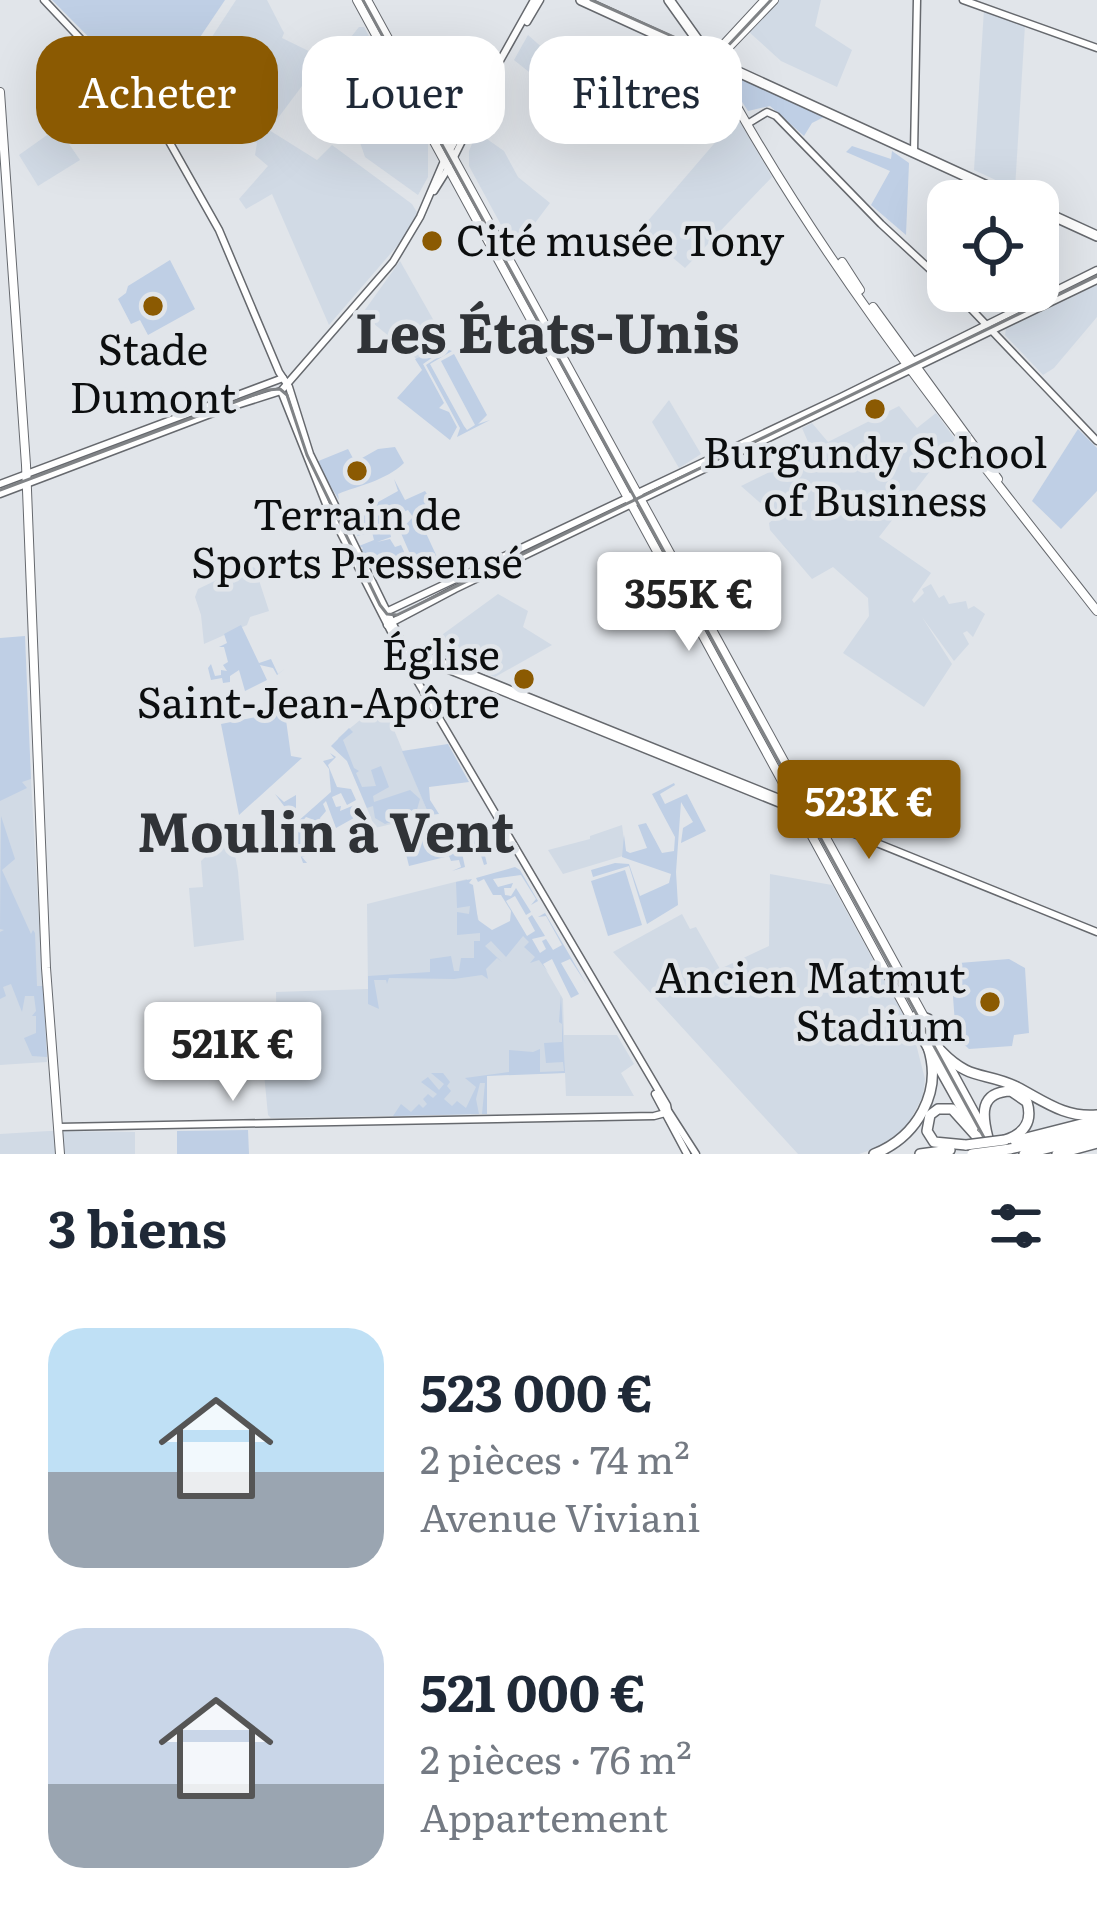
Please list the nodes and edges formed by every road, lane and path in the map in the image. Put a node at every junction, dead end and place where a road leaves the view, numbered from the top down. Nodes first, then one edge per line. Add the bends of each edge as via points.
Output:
1 (44, 0) edge
2 (358, 0) edge
3 (368, 0) edge
4 (537, 0) edge
5 (581, 0) edge
6 (770, 0) edge
7 (917, 0) edge
8 (963, 0) edge
9 (670, 1) edge
10 (387, 36) edge
11 (665, 36) edge
12 (695, 36) edge
13 (735, 36) edge
14 (1097, 48) edge
15 (505, 56) edge
16 (742, 70) edge
17 (742, 71) edge
18 (0, 92) edge
19 (742, 109) edge
20 (750, 122) junction
21 (443, 144) edge
22 (456, 144) edge
23 (914, 150) junction
24 (449, 159) junction
25 (454, 178) junction
26 (979, 180) edge
27 (436, 188) junction
28 (428, 199) junction
29 (1059, 217) edge
30 (1097, 234) edge
31 (927, 266) edge
32 (1097, 270) edge
33 (1097, 280) edge
34 (974, 312) edge
35 (989, 328) junction
36 (912, 365) junction
37 (284, 384) junction
38 (1097, 441) edge
39 (25, 480) junction
40 (0, 484) edge
41 (0, 494) edge
42 (634, 499) junction
43 (332, 507) junction
44 (1097, 609) edge
45 (388, 611) junction
46 (389, 623) junction
47 (410, 664) junction
48 (783, 781) junction
49 (772, 796) junction
50 (805, 812) junction
51 (833, 825) junction
52 (824, 835) junction
53 (1097, 932) edge
54 (917, 1017) junction
55 (924, 1030) junction
56 (928, 1047) junction
57 (941, 1051) junction
58 (668, 1116) junction
59 (57, 1127) junction
60 (1097, 1128) edge
61 (1007, 1143) junction
62 (985, 1144) edge
63 (968, 1149) edge
64 (60, 1154) edge
65 (687, 1154) edge
66 (696, 1154) edge
67 (874, 1154) edge
68 (920, 1154) edge
69 (997, 1154) edge
70 (1024, 1154) edge
71 (1057, 1154) edge

1 - 37 street via 157,120 219,230
2 - 24 main road
3 - 10 main road
4 - 15 street
4 - 24 street
5 - 11 main road
6 - 13 main road
7 - 23 street
8 - 14 street
9 - 12 main road
16 - 23 main road
17 - 23 main road
18 - 39 main road
19 - 20 main road
20 - 31 street via 776,116
20 - 36 main road via 818,235
21 - 24 main road
22 - 24 street
23 - 26 main road
24 - 25 main road
24 - 27 street
24 - 28 street
24 - 42 main road
25 - 27 street
25 - 42 main road
27 - 28 street
28 - 37 street via 393,262
29 - 30 main road
32 - 35 street
33 - 35 street
34 - 35 street
35 - 36 street
35 - 38 street
36 - 42 street
36 - 44 main road
37 - 39 street
37 - 43 street
39 - 40 street
39 - 41 street
39 - 59 main road
42 - 45 street
42 - 46 street
42 - 48 main road
42 - 50 main road
43 - 45 street
43 - 46 street
45 - 46 street
46 - 47 street
47 - 49 street via 432,658
47 - 50 street via 429,662
47 - 58 street
48 - 49 street
48 - 50 main road
49 - 50 street
50 - 51 street
50 - 52 main road
50 - 54 main road
51 - 52 street
51 - 53 street
52 - 54 main road
54 - 55 main road via 928,1019
55 - 56 main road
55 - 57 main road
56 - 62 main road
56 - 67 main road via 931,1084 921,1116
57 - 60 main road via 968,1074 1013,1086
57 - 62 main road
58 - 59 street
58 - 65 street
58 - 66 street
59 - 64 main road
60 - 61 main road
60 - 70 main road
60 - 71 main road
61 - 62 main road, bridge
61 - 62 main road via 1029,1117 1027,1102 1011,1091 984,1104
61 - 63 main road, bridge
62 - 63 main road, bridge
62 - 63 main road via 955,1110 934,1112 926,1127 931,1139
62 - 69 main road
63 - 68 main road

